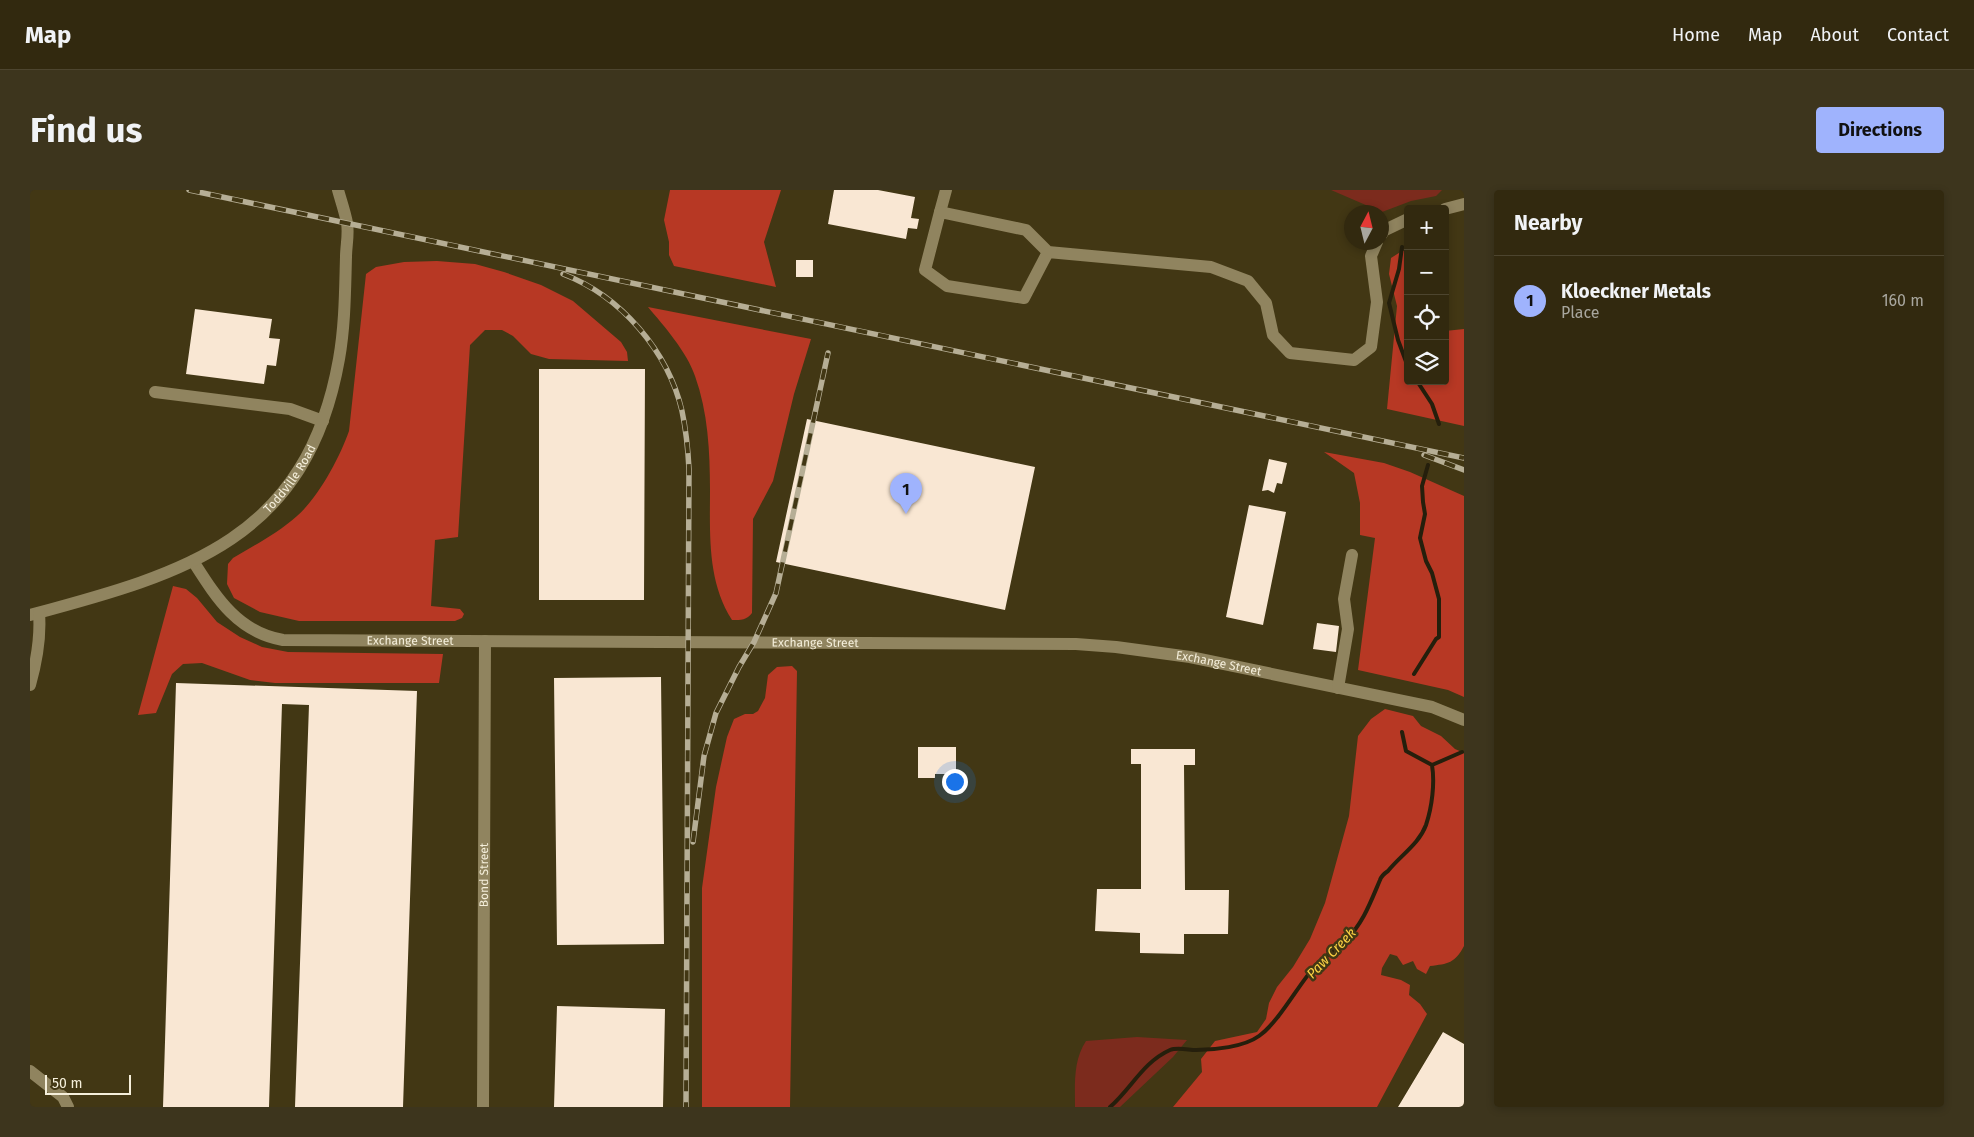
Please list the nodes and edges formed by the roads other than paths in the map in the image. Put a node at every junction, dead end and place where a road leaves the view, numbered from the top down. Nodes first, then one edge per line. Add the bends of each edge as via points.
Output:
1 (338, 190) edge
2 (946, 190) edge
3 (1464, 204) edge
4 (1449, 208) edge
5 (940, 212) junction
6 (1404, 221) edge
7 (1389, 228) edge
8 (1374, 250) edge
9 (1048, 252) junction
10 (155, 392) dead end
11 (323, 421) junction
12 (1352, 555) dead end
13 (193, 561) junction
14 (35, 614) edge
15 (485, 641) junction
16 (30, 685) edge
17 (1338, 688) junction
18 (1464, 720) edge
19 (30, 1071) edge
20 (66, 1102) edge
21 (483, 1107) edge

1 - 11 street, Toddville Road via 347,223 344,324 334,383
2 - 5 street
3 - 4 street
5 - 9 street via 1026,230
5 - 9 street via 925,270 947,286 1024,298
6 - 7 street
8 - 9 street via 1371,256 1377,302 1371,347 1354,360 1290,353 1273,335 1266,304 1248,281 1212,267
10 - 11 street via 290,409
11 - 13 street, Toddville Road via 308,456 277,500 234,538
12 - 17 street via 1344,599 1348,629
13 - 14 street, Toddville Road via 141,582
13 - 15 street, Exchange Street via 216,598 229,612 251,629 275,638
14 - 16 street via 41,632
15 - 17 street, Exchange Street via 1116,646 1190,657
15 - 21 street, Bond Street
17 - 18 street, Exchange Street via 1432,707
19 - 20 street

